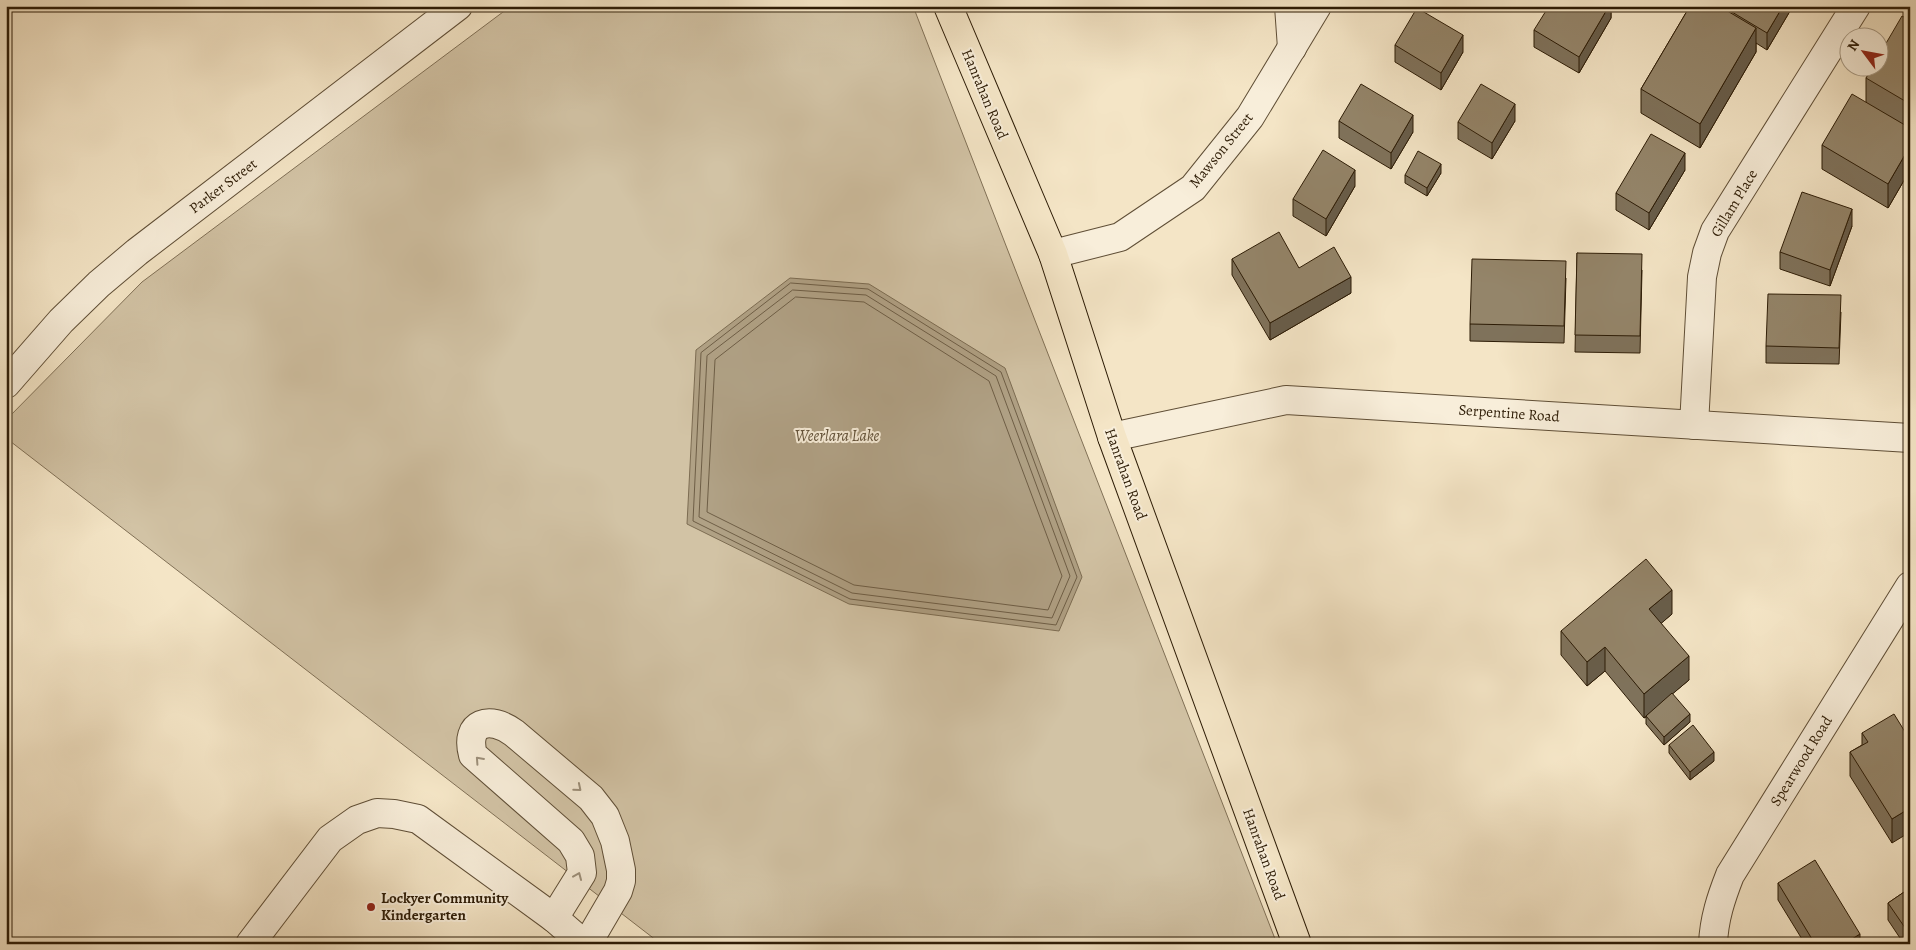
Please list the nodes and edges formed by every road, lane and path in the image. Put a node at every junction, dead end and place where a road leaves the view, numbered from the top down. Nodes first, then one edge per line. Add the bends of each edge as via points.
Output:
1 (458, 6) edge
2 (948, 6) edge
3 (1289, 6) edge
4 (1317, 6) edge
5 (1856, 6) edge
6 (1292, 48) junction
7 (1053, 254) junction
8 (6, 384) edge
9 (1694, 425) junction
10 (1112, 437) junction
11 (1910, 438) edge
12 (1910, 586) edge
13 (554, 918) junction
14 (250, 944) edge
15 (585, 944) edge
16 (1297, 944) edge
17 (1713, 944) edge

1 - 8 street, Parker Street via 137,252 61,321
2 - 7 main road, Hanrahan Road
3 - 6 street
4 - 6 street, Mawson Street
5 - 9 street, Gillam Place via 1715,231 1702,277
6 - 7 street, Mawson Street via 1250,117 1193,188 1120,237
7 - 10 main road, Hanrahan Road
9 - 10 street, Serpentine Road via 1286,400
9 - 11 street, Serpentine Road
10 - 16 main road, Hanrahan Road
12 - 17 street, Spearwood Road via 1730,875 1714,922
13 - 14 street via 418,819 377,813 357,820 330,839
13 - 15 street
13 -> 15 street via 582,873 580,856 571,841 473,755 471,736 488,722 502,724 514,733 591,798 605,816 616,842 621,881 618,892

